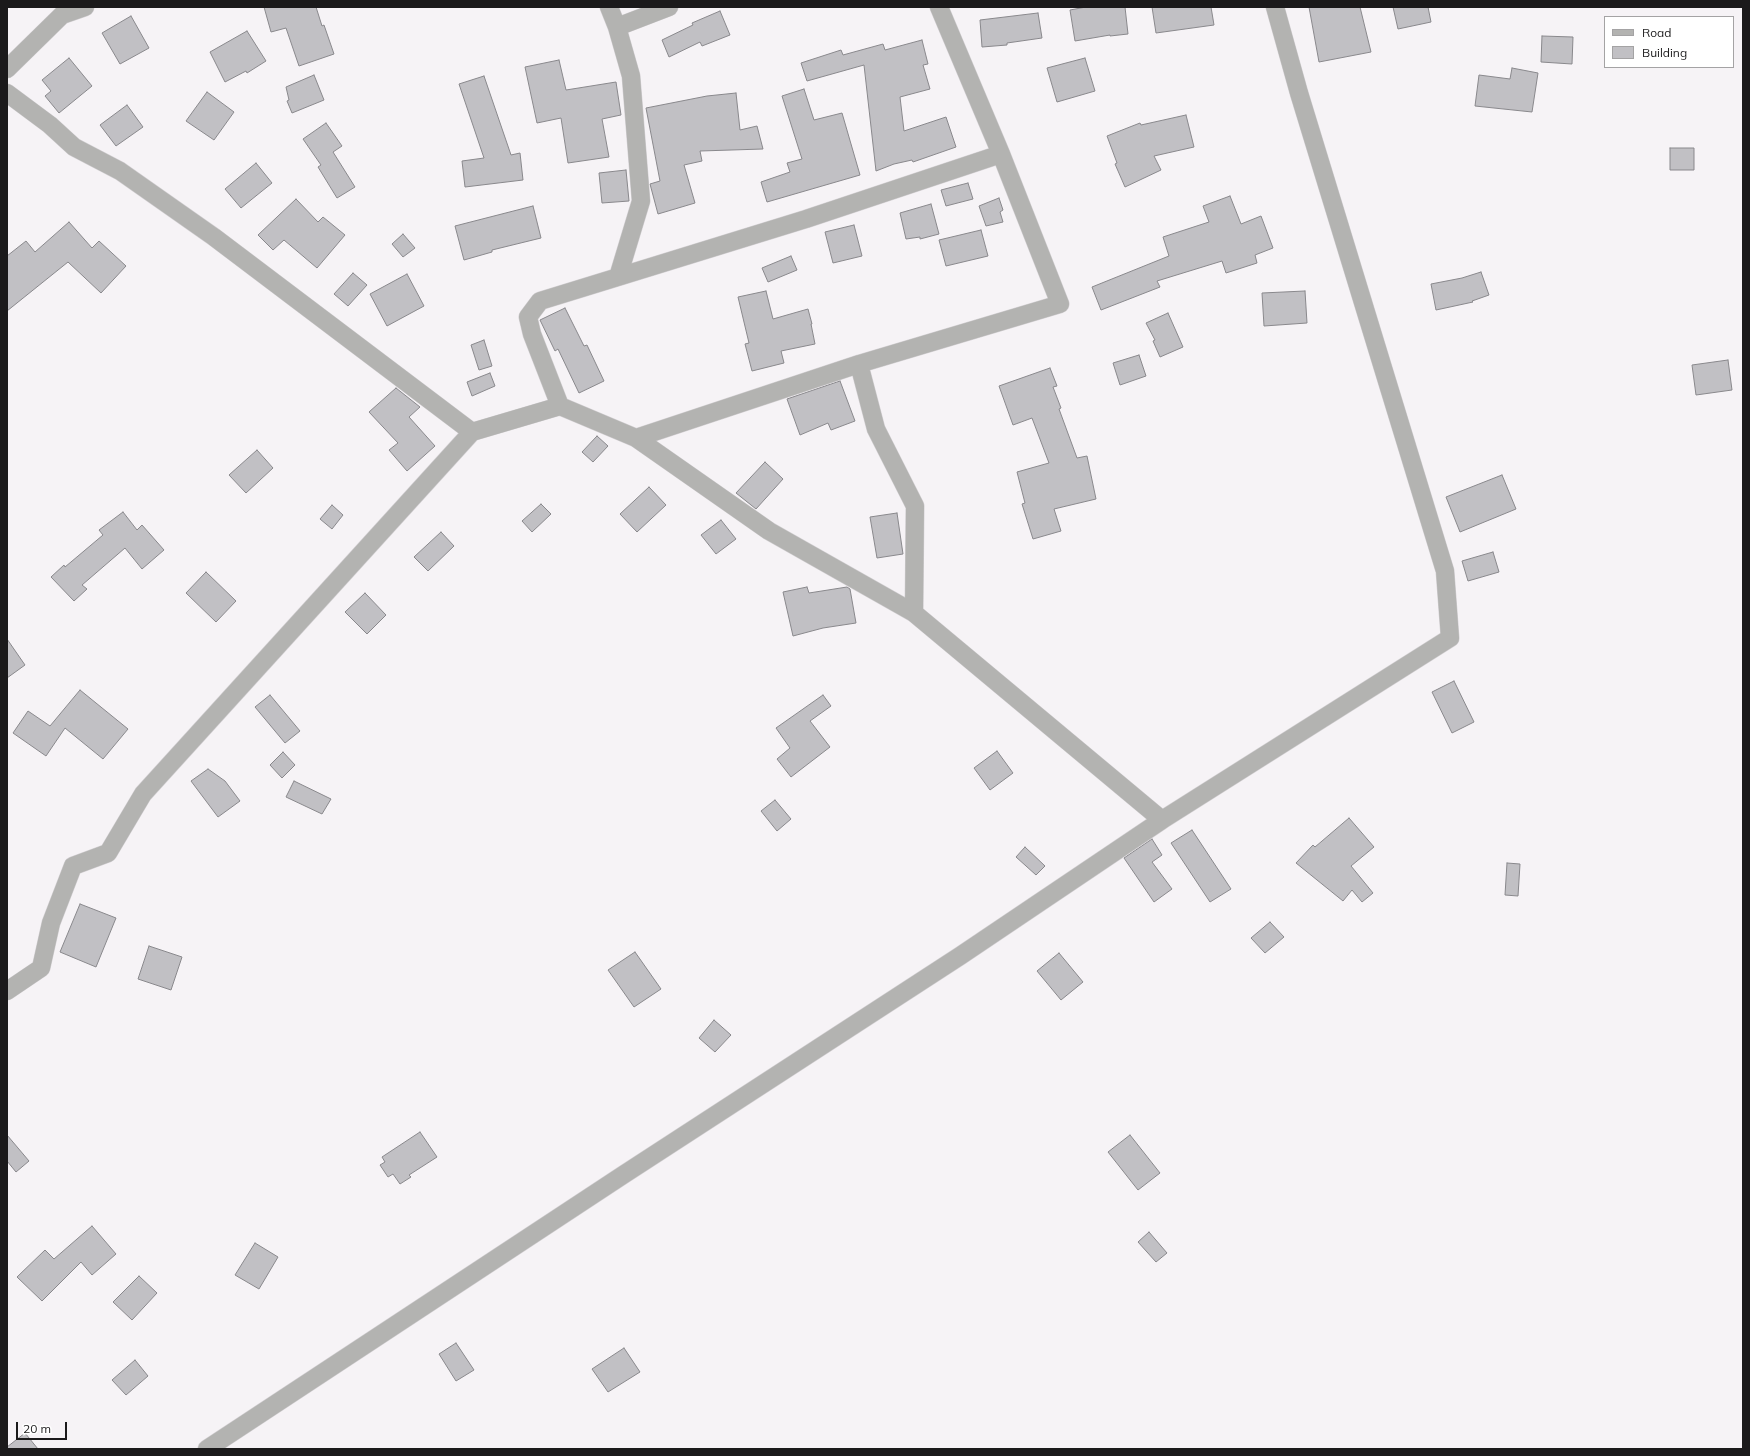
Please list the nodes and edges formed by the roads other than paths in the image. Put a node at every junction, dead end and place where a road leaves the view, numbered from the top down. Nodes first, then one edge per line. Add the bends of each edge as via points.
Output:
1 (85, 7) edge
2 (609, 7) edge
3 (669, 7) edge
4 (939, 7) edge
5 (1275, 7) edge
6 (61, 11) edge
7 (617, 27) junction
8 (7, 69) edge
9 (7, 93) edge
10 (1001, 154) junction
11 (618, 277) junction
12 (859, 364) junction
13 (560, 406) junction
14 (472, 432) junction
15 (636, 438) junction
16 (914, 613) junction
17 (1162, 820) junction
18 (7, 991) edge
19 (207, 1449) edge

1 - 6 street
2 - 7 street
3 - 7 street
4 - 10 street
5 - 17 street via 1445,571 1450,638
6 - 8 street
7 - 11 street via 631,76 641,200
9 - 14 street via 50,125 74,147 120,171 214,237
10 - 11 street via 806,219
10 - 12 street via 1060,304
11 - 13 street via 540,301 528,317
12 - 15 street
12 - 16 street via 876,429 915,506
13 - 14 street
13 - 15 street
14 - 18 street via 143,794 108,853 73,866 51,923 41,968
15 - 16 street via 769,532
16 - 17 street
17 - 19 street via 960,956

